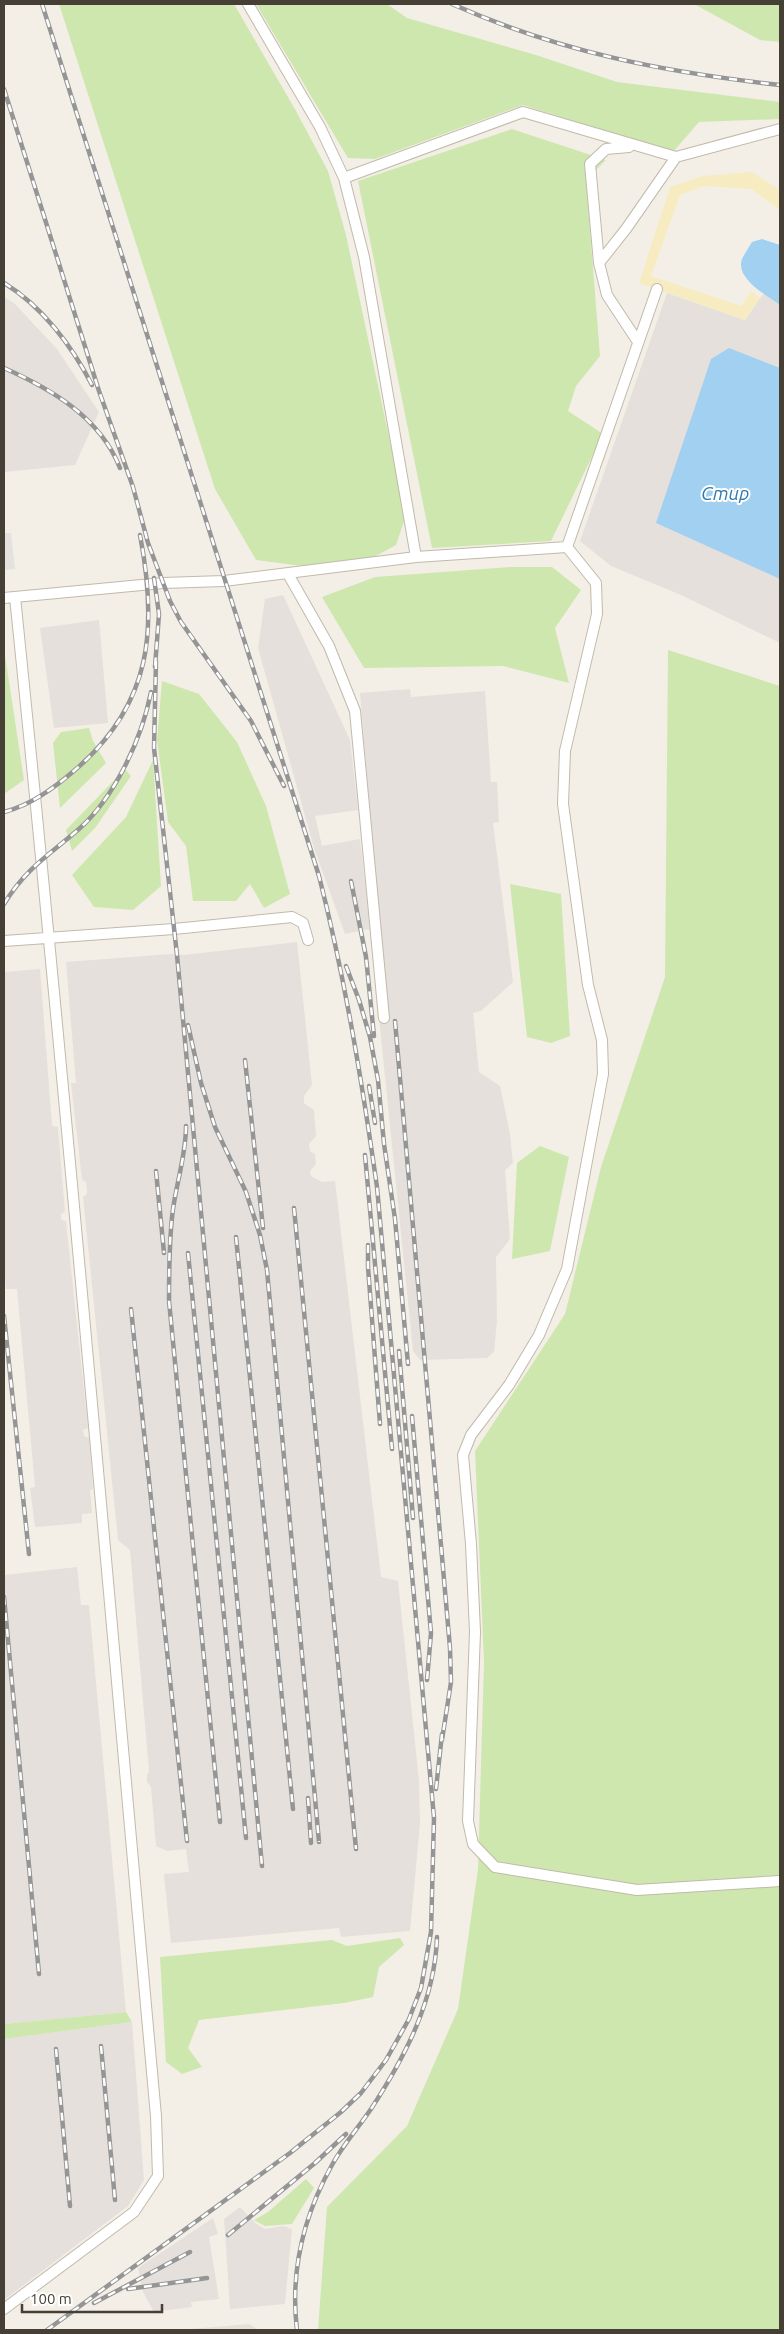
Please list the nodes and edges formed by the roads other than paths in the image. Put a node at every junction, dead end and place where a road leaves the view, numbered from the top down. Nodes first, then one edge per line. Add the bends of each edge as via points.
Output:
1 (248, 4) edge
2 (780, 129) edge
3 (636, 146) junction
4 (676, 157) junction
5 (344, 178) junction
6 (599, 263) junction
7 (657, 289) dead end
8 (638, 342) junction
9 (568, 547) junction
10 (416, 557) junction
11 (288, 574) junction
12 (15, 597) junction
13 (4, 598) edge
14 (50, 937) junction
15 (308, 940) dead end
16 (4, 941) edge
17 (384, 1018) dead end
18 (780, 1881) edge
19 (4, 2309) edge

1 - 5 street via 320,127
2 - 4 street
3 - 4 street
3 - 5 street via 523,112
3 - 6 street via 606,149 590,164
4 - 6 street
5 - 10 street via 364,257
6 - 8 street via 607,295
7 - 8 street
8 - 9 street
9 - 10 street
9 - 18 street via 596,583 597,614 565,751 563,804 588,985 602,1040 603,1074 567,1269 539,1335 509,1385 471,1435 463,1456 474,1632 468,1821 473,1844 495,1867 637,1890
10 - 11 street
11 - 12 street
11 - 17 street via 329,646 355,711
12 - 13 street
12 - 14 street
14 - 15 street via 292,917 304,923
14 - 16 street
14 - 19 street via 156,2116 158,2176 134,2212

